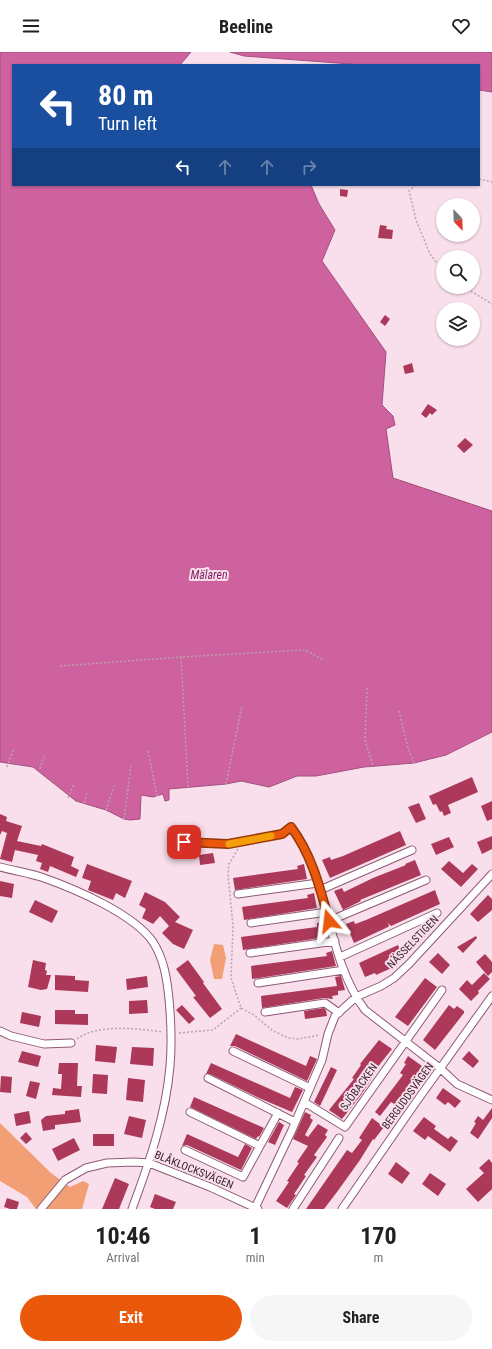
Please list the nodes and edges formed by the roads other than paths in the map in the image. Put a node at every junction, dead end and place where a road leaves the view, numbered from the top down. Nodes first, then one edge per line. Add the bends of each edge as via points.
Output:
1 (291, 827) joint
2 (184, 842) dead end
3 (412, 850) dead end
4 (0, 867) edge
5 (492, 874) edge
6 (426, 880) dead end
7 (319, 886) junction
8 (238, 894) dead end
9 (327, 912) junction
10 (437, 913) dead end
11 (329, 921) junction
12 (251, 923) dead end
13 (335, 940) junction
14 (250, 953) dead end
15 (340, 957) junction
16 (344, 970) junction
17 (258, 983) dead end
18 (442, 990) dead end
19 (492, 996) edge
20 (356, 998) junction
21 (266, 1012) dead end
22 (339, 1013) junction
23 (0, 1031) edge
24 (406, 1041) junction
25 (71, 1043) road end
26 (233, 1050) dead end
27 (441, 1069) junction
28 (208, 1078) dead end
29 (310, 1088) junction
30 (492, 1100) edge
31 (304, 1102) junction
32 (190, 1112) dead end
33 (278, 1113) junction
34 (296, 1122) junction
35 (339, 1138) dead end
36 (260, 1146) junction
37 (185, 1150) dead end
38 (149, 1163) junction
39 (256, 1208) edge
40 (41, 1209) edge
41 (132, 1209) edge
42 (293, 1209) edge
43 (342, 1209) edge

1 - 2 lane via 282,834 228,844
1 - 7 street via 301,840
3 - 7 street
4 - 38 street via 44,878 87,896 127,918 152,941 162,959 167,978 171,1020 170,1066 165,1100
5 - 20 street, NÄSSELSTIGEN via 410,964 394,978
6 - 11 street
7 - 8 street
7 - 9 street
9 - 11 street
9 - 12 street
10 - 15 street
11 - 13 street
13 - 14 street
13 - 15 street
15 - 16 street
16 - 17 street
16 - 20 street
18 - 24 street, SJÖBACKEN
19 - 27 street, BERGUDDSVÄGEN
20 - 22 street, NÄSSELSTIGEN
20 - 24 street via 365,1010
21 - 22 street via 325,1003
22 - 29 street, NÄSSELSTIGEN via 335,1016 328,1034 322,1060
23 - 25 street via 44,1044
24 - 27 street
24 - 31 street, SJÖBACKEN via 344,1126
26 - 29 street
27 - 30 street via 458,1084
27 - 43 street, BERGUDDSVÄGEN
28 - 33 street
29 - 31 street, NÄSSELSTIGEN
31 - 34 street, NÄSSELSTIGEN
32 - 36 street
33 - 34 street
33 - 36 street
34 - 39 street, NÄSSELSTIGEN
35 - 42 street
36 - 37 street via 243,1177
38 - 39 street, BLÅKLOCKSVÄGEN
38 - 40 street, BLÅKLOCKSVÄGEN via 107,1163 86,1168 65,1180
38 - 41 street

